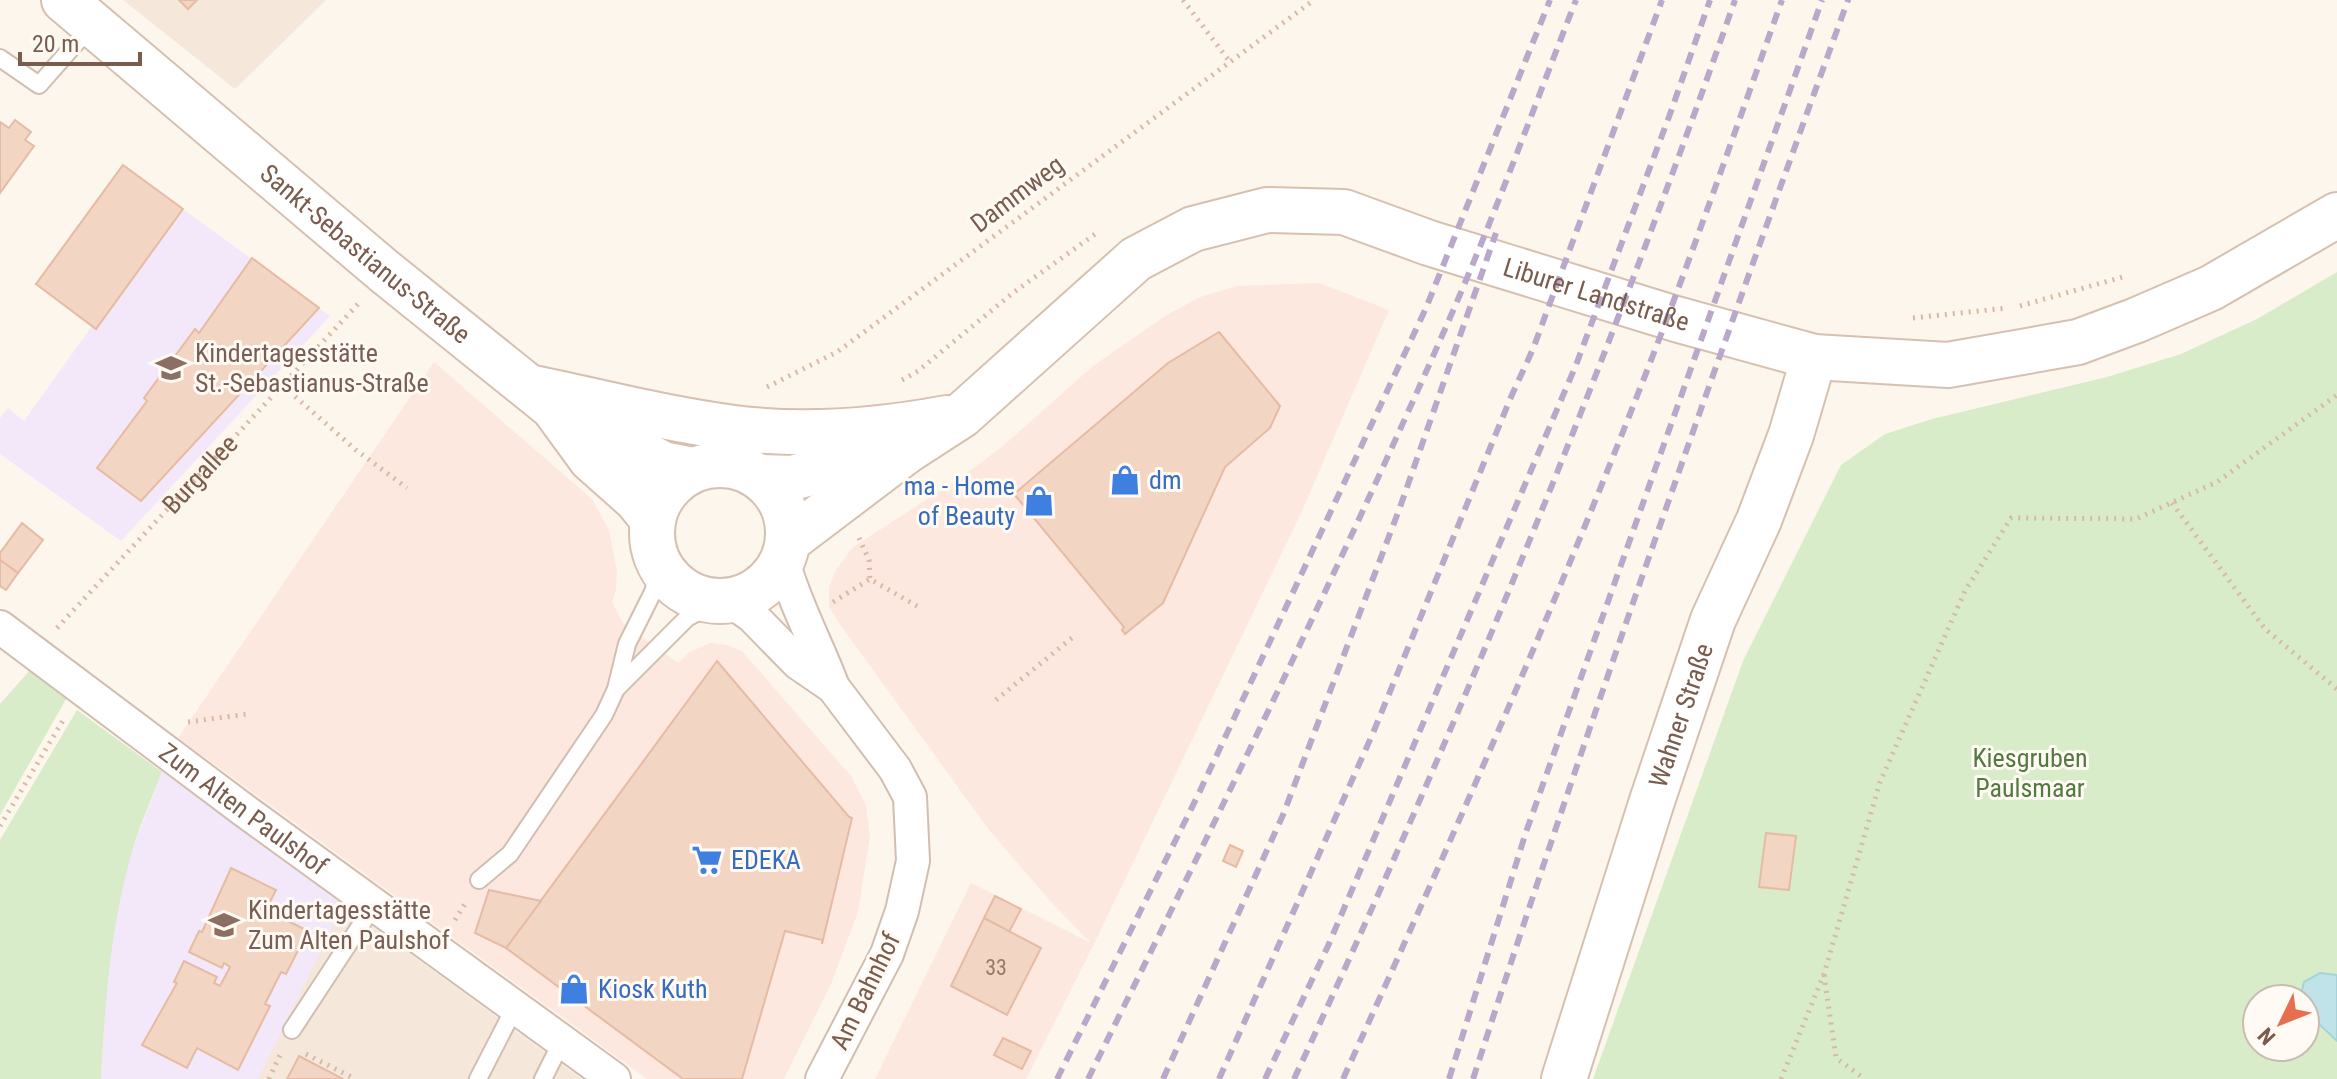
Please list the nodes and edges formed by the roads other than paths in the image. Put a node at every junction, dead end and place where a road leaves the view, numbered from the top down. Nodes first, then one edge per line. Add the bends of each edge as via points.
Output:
1 (71, 6) edge
2 (0, 58) edge
3 (2337, 215) edge
4 (1814, 357) junction
5 (541, 397) junction
6 (962, 415) junction
7 (908, 450) junction
8 (693, 470) junction
9 (759, 477) junction
10 (653, 520) junction
11 (786, 551) junction
12 (660, 566) junction
13 (724, 602) junction
14 (2, 633) edge
15 (833, 687) junction
16 (616, 689) junction
17 (479, 880) road end
18 (374, 905) junction
19 (515, 1007) junction
20 (292, 1030) dead end
21 (562, 1041) junction
22 (478, 1079) edge
23 (543, 1079) edge
24 (614, 1079) edge
25 (822, 1079) edge
26 (1564, 1079) edge

1 - 2 lane via 39,85
1 - 5 street, Sankt-Sebastianus-Straße
3 - 4 street, Liburer Landstraße via 2211,288 2078,342 1948,365
4 - 6 street, Liburer Landstraße via 1661,315 1344,212 1267,210 1193,229 1136,259
4 - 26 street, Wahner Straße via 1759,520 1713,620
5 - 6 street via 736,428 860,431
5 - 8 street via 663,464
5 - 10 street, Sankt-Sebastianus-Straße via 591,459
6 - 7 street, Liburer Landstraße
7 - 9 street, Liburer Landstraße via 792,478
7 - 11 street, Liburer Landstraße via 809,523
8 - 9 street via 722,465
8 - 10 street via 668,489
9 - 11 street via 776,493 786,516
10 - 12 street via 652,542
11 - 13 street via 764,586
11 - 15 street, Am Bahnhof via 791,590
12 - 13 street via 689,595
12 - 16 lane via 627,644
13 - 15 street, Am Bahnhof via 752,616 798,663
13 - 16 lane via 687,618
14 - 18 street, Zum Alten Paulshof
15 - 25 street, Am Bahnhof via 910,797 913,861 887,954
16 - 17 lane via 510,854
18 - 19 street, Zum Alten Paulshof
18 - 20 lane
19 - 21 street, Zum Alten Paulshof
19 - 22 lane
21 - 23 lane
21 - 24 street, Zum Alten Paulshof

